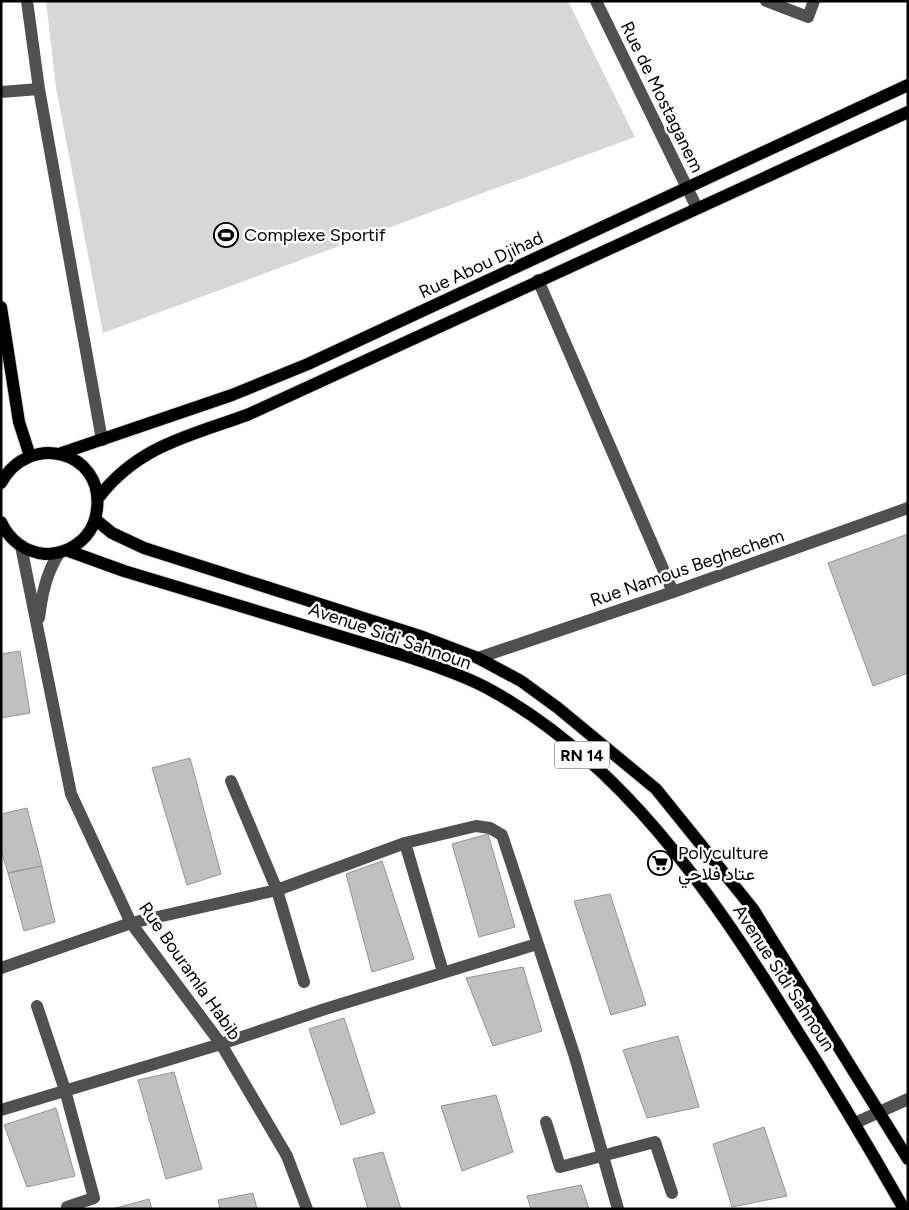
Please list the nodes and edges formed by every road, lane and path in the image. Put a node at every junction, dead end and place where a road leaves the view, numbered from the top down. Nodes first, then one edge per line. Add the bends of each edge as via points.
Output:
1 (27, 1) edge
2 (596, 1) edge
3 (766, 1) edge
4 (814, 1) edge
5 (908, 85) edge
6 (39, 89) junction
7 (1, 92) edge
8 (908, 112) edge
9 (687, 189) junction
10 (697, 208) junction
11 (538, 280) junction
12 (1, 307) edge
13 (102, 440) junction
14 (59, 454) junction
15 (30, 456) junction
16 (5, 472) edge
17 (1, 484) edge
18 (98, 497) junction
19 (908, 508) edge
20 (96, 520) junction
21 (2, 527) edge
22 (21, 546) junction
23 (62, 552) junction
24 (673, 592) junction
25 (38, 628) junction
26 (478, 658) junction
27 (231, 782) dead end
28 (405, 843) junction
29 (277, 890) junction
30 (131, 923) junction
31 (537, 944) junction
32 (1, 968) edge
33 (443, 972) junction
34 (304, 982) dead end
35 (37, 1006) dead end
36 (221, 1044) junction
37 (66, 1090) junction
38 (908, 1099) edge
39 (1, 1110) edge
40 (880, 1110) junction
41 (546, 1122) dead end
42 (855, 1123) junction
43 (603, 1155) junction
44 (908, 1159) edge
45 (672, 1193) dead end
46 (65, 1208) edge
47 (307, 1209) edge
48 (618, 1209) edge
49 (904, 1209) edge

1 - 6 street
2 - 9 street, Rue de Mostaganem
3 - 4 street via 808,17
5 - 9 main road, Rue Abou Djihad
6 - 7 street
6 - 13 street
8 - 10 main road
9 - 10 street, Rue de Mostaganem
9 - 13 main road, Rue Abou Djihad via 308,364 232,395
10 - 11 main road
11 - 18 main road via 247,415 152,450 122,470
11 - 24 street
12 - 15 main road via 19,422
13 - 14 main road, Rue Abou Djihad
14 - 15 main road
14 - 18 main road via 73,459 85,469 94,482
15 - 16 main road
16 - 17 main road
18 - 20 main road
19 - 24 street, Rue Namous Beghechem
20 - 23 main road via 79,544
20 - 26 main road, Avenue Sidi Sahnoun / RN 14 via 112,533 144,548 424,637
21 - 22 main road
22 - 23 main road, Avenue Sidi Sahnoun via 35,552
22 - 25 street, Rue Bouramla Habib
23 - 25 street via 48,570
23 - 42 main road, Avenue Sidi Sahnoun / RN 14 via 449,671 487,688 564,740 606,774 645,815 734,929
24 - 26 street, Rue Namous Beghechem
25 - 30 street, Rue Bouramla Habib via 72,794
26 - 40 main road, Avenue Sidi Sahnoun / RN 14 via 528,686 656,789 753,909
27 - 29 street
28 - 29 street
28 - 31 street via 476,826 490,828 502,835
28 - 33 street
29 - 30 street
29 - 34 street
30 - 32 street
30 - 36 street, Rue Bouramla Habib
31 - 33 street
31 - 43 street
33 - 36 street
35 - 37 street
36 - 37 street
36 - 47 street, Rue Bouramla Habib via 287,1156
37 - 39 street
37 - 46 street via 94,1198
38 - 40 street
40 - 42 street
40 - 44 main road, Avenue Sidi Sahnoun / RN 14
41 - 43 street via 560,1167
42 - 49 main road, Avenue Sidi Sahnoun / RN 14
43 - 45 street via 655,1142
43 - 48 street

